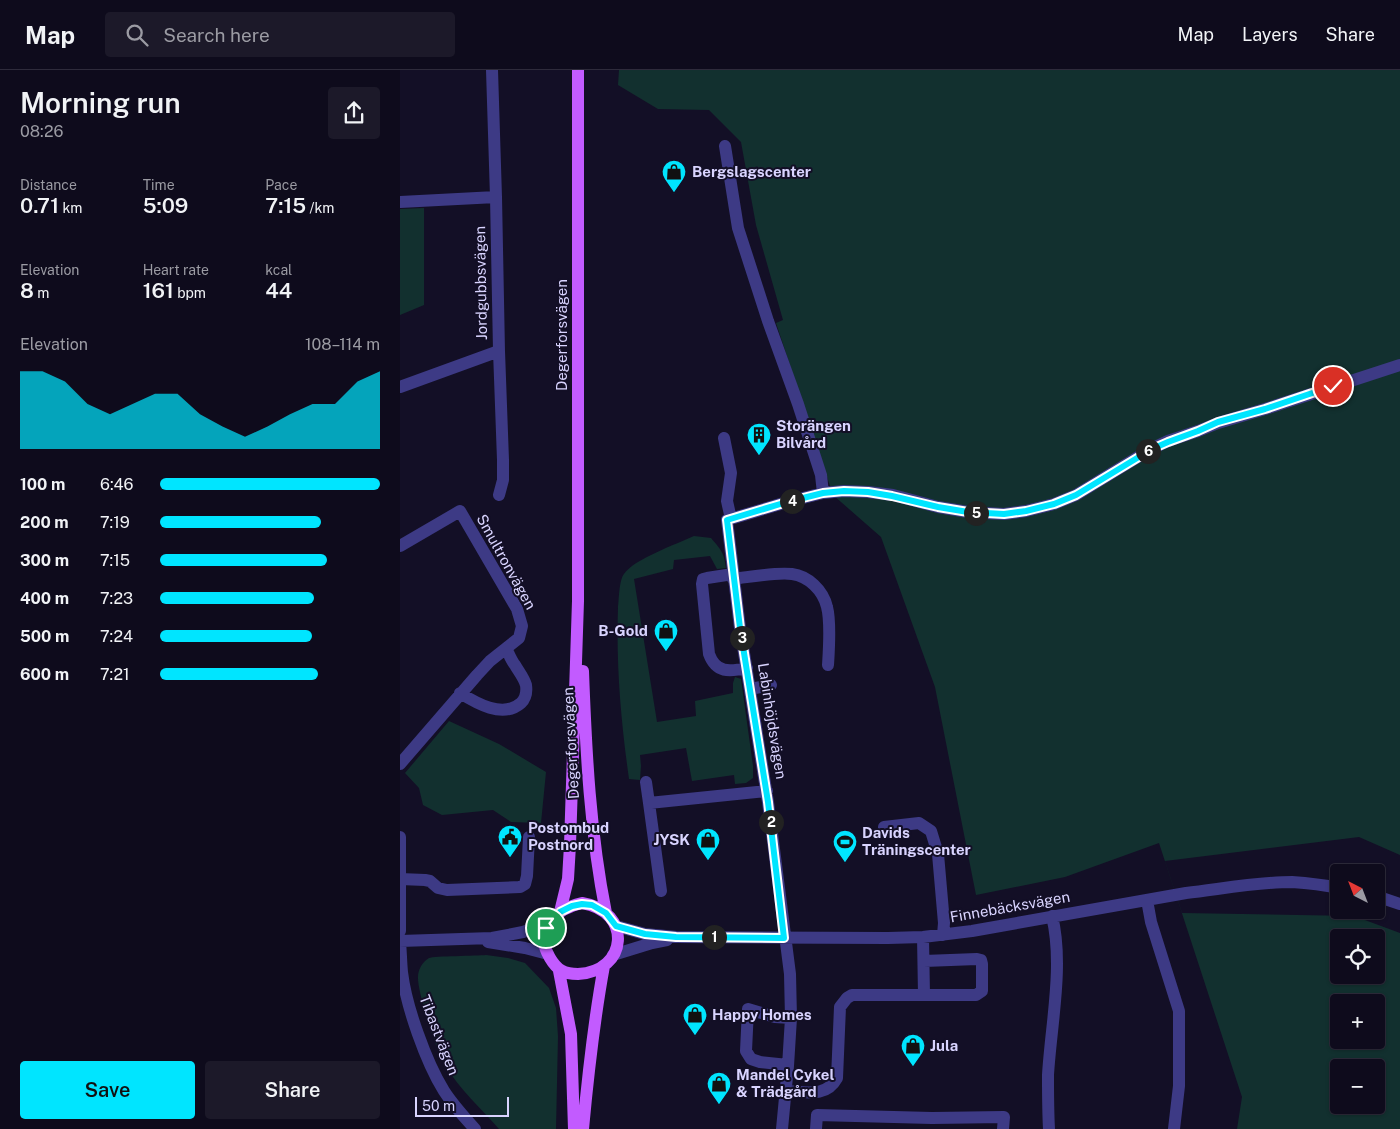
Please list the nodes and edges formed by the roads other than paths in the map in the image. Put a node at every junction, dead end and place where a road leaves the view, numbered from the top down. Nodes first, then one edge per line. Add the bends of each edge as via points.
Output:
1 (492, 70) edge
2 (578, 70) edge
3 (725, 146) dead end
4 (496, 198) junction
5 (400, 202) edge
6 (499, 351) junction
7 (1400, 365) edge
8 (400, 387) edge
9 (724, 438) dead end
10 (823, 493) junction
11 (499, 495) dead end
12 (731, 519) junction
13 (400, 546) edge
14 (733, 577) junction
15 (578, 601) junction
16 (506, 648) junction
17 (828, 665) dead end
18 (747, 668) junction
19 (771, 685) dead end
20 (750, 688) junction
21 (460, 693) junction
22 (400, 764) edge
23 (646, 782) dead end
24 (767, 791) junction
25 (649, 803) junction
26 (884, 828) dead end
27 (400, 837) edge
28 (529, 837) dead end
29 (400, 879) edge
30 (1330, 887) edge
31 (661, 891) dead end
32 (1385, 899) edge
33 (1147, 900) junction
34 (1400, 904) edge
35 (560, 912) junction
36 (606, 913) junction
37 (1052, 916) junction
38 (549, 923) junction
39 (616, 926) junction
40 (400, 931) edge
41 (943, 935) junction
42 (684, 937) junction
43 (923, 937) junction
44 (784, 938) junction
45 (468, 939) junction
46 (400, 941) edge
47 (548, 954) junction
48 (614, 955) junction
49 (924, 961) junction
50 (604, 966) junction
51 (559, 971) junction
52 (924, 995) junction
53 (405, 1012) edge
54 (791, 1018) junction
55 (788, 1065) junction
56 (786, 1091) junction
57 (875, 1123) edge
58 (932, 1123) edge
59 (475, 1129) edge
60 (574, 1129) edge
61 (583, 1129) edge
62 (782, 1129) edge
63 (816, 1129) edge
64 (1003, 1129) edge
65 (1049, 1129) edge
66 (1174, 1129) edge

1 - 4 street, Jordgubbsvägen
2 - 15 main road, Degerforsvägen
3 - 10 street via 738,228 821,475
4 - 5 street
4 - 6 street, Jordgubbsvägen
6 - 8 street
6 - 11 street, Jordgubbsvägen via 503,460
7 - 10 street via 1218,422 1152,449 1076,495 1026,511 985,514 884,494
9 - 12 street via 731,473 727,501
10 - 12 street
12 - 14 street, Labinhöjdsvägen via 727,520
13 - 16 street, Smultronvägen via 460,511 517,609 522,626 519,638
14 - 17 street via 792,574 809,580 827,607
14 - 18 street, Labinhöjdsvägen
14 - 18 street via 707,578 702,584 709,654 720,668 732,671
15 - 35 main road, Degerforsvägen via 570,845 568,879
15 - 36 main road, Degerforsvägen via 589,790 596,859
16 - 21 street via 490,660
16 - 21 street via 526,684 527,692 518,706 498,710 476,703
18 - 20 street, Labinhöjdsvägen
19 - 20 street
20 - 24 street, Labinhöjdsvägen
21 - 22 street
23 - 25 street
24 - 25 street
24 - 44 street, Labinhöjdsvägen
25 - 31 street
26 - 41 street via 919,823 931,831 938,854
27 - 29 street
28 - 29 street via 528,876 520,887 447,890 430,881
29 - 40 street
30 - 33 street, Finnebäcksvägen via 1292,882 1260,884
32 - 34 street
33 - 37 street, Finnebäcksvägen
33 - 66 street via 1178,1011 1179,1086
35 - 36 main road via 582,904 592,905
35 - 38 main road
36 - 39 main road
37 - 41 street, Finnebäcksvägen
37 - 65 street via 1056,946 1048,1075
38 - 45 street via 523,932
38 - 47 main road via 544,940
39 - 42 street, Finnebäcksvägen via 645,934
39 - 48 main road via 619,933
41 - 43 street, Finnebäcksvägen
42 - 44 street, Finnebäcksvägen
42 - 48 street, Finnebäcksvägen
43 - 44 street, Finnebäcksvägen
43 - 49 street
44 - 54 street, Labinhöjdsvägen via 790,974
45 - 46 street
45 - 47 street
46 - 53 street, Tibastvägen
47 - 51 main road
48 - 50 main road
49 - 52 street
49 - 52 street via 977,959 982,964 982,991 976,994
50 - 51 main road via 586,974
50 - 61 main road
51 - 60 main road via 570,1034
52 - 56 street via 852,995 847,998 840,1007 838,1078 822,1092
53 - 59 street, Tibastvägen via 443,1090
54 - 55 street, Labinhöjdsvägen
54 - 55 street via 748,1009 746,1051 751,1059
55 - 56 street, Labinhöjdsvägen
56 - 62 street, Labinhöjdsvägen
57 - 58 street
57 - 63 street via 817,1115
58 - 64 street via 1004,1117

